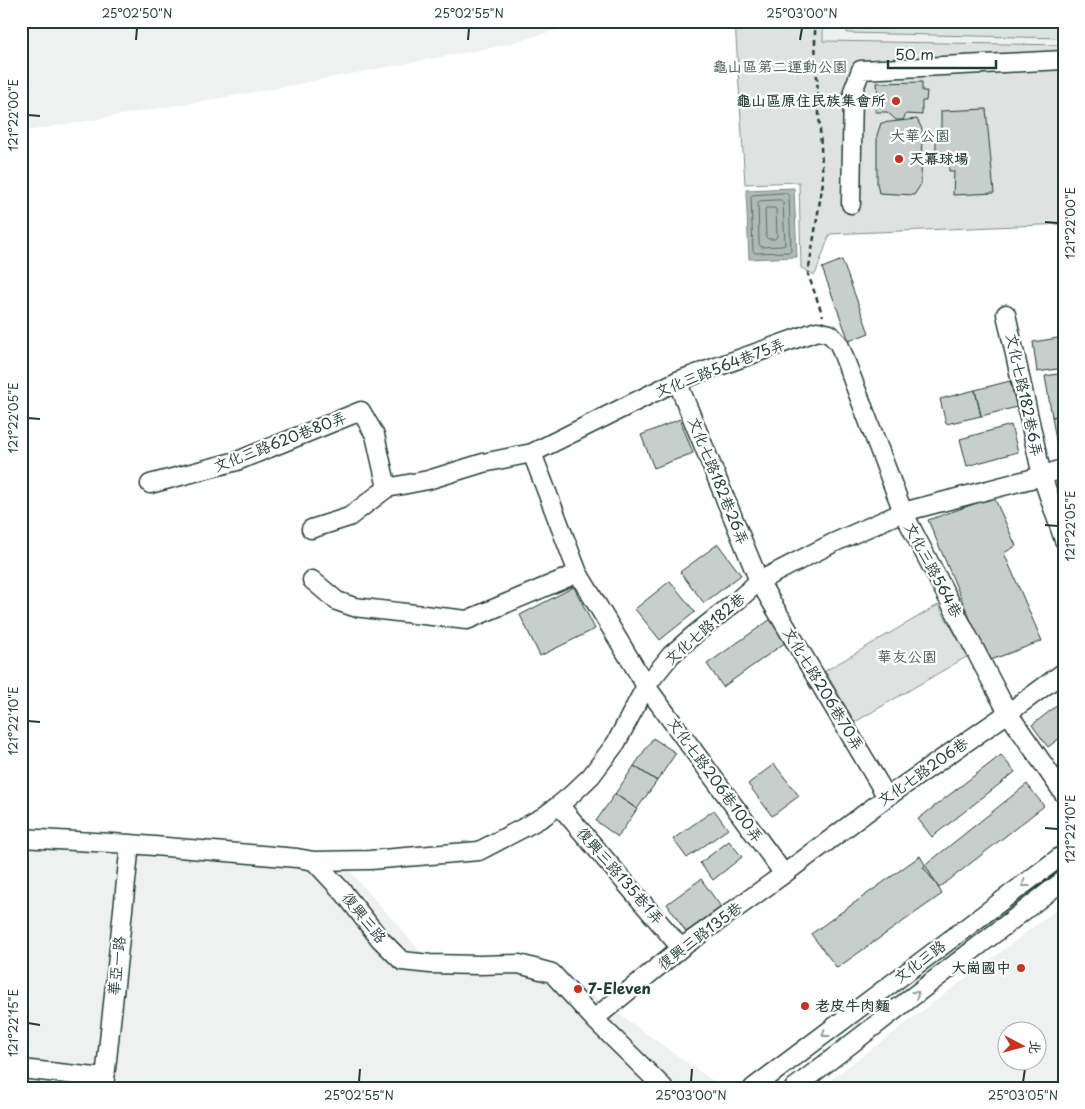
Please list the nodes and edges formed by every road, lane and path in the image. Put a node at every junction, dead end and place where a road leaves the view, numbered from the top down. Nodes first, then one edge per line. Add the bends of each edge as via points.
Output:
1 (815, 21) edge
2 (1064, 60) edge
3 (851, 204) dead end
4 (1006, 314) dead end
5 (830, 334) junction
6 (677, 381) junction
7 (532, 453) junction
8 (1064, 468) edge
9 (1042, 476) junction
10 (150, 484) dead end
11 (386, 488) junction
12 (903, 512) junction
13 (311, 529) dead end
14 (1064, 540) edge
15 (578, 573) junction
16 (312, 580) dead end
17 (759, 581) junction
18 (1064, 672) edge
19 (646, 686) junction
20 (1008, 713) junction
21 (1064, 794) edge
22 (887, 796) junction
23 (560, 805) junction
24 (21, 830) edge
25 (29, 839) edge
26 (130, 844) junction
27 (1064, 854) edge
28 (314, 861) junction
29 (784, 874) junction
30 (1064, 880) edge
31 (681, 948) junction
32 (594, 1019) junction
33 (21, 1069) edge
34 (104, 1083) edge
35 (664, 1088) edge
36 (753, 1088) edge
37 (794, 1088) edge

1 - 5 path via 823,182 808,274
2 - 3 street via 860,70 853,91
4 - 9 street, 文化七路182巷6弄
5 - 6 street, 文化三路564巷75弄 via 817,331
5 - 12 street, 文化三路564巷 via 839,344
6 - 7 street, 文化三路564巷75弄
6 - 17 street, 文化七路182巷26弄
7 - 11 street
7 - 15 street
8 - 9 street, 文化七路182巷
9 - 12 street, 文化七路182巷
9 - 14 street, 文化七路182巷6弄
10 - 11 street, 文化三路620巷80弄 via 237,461 361,411 374,436
11 - 13 street via 348,517
12 - 17 street, 文化七路182巷
12 - 20 street, 文化三路564巷
15 - 16 street via 467,620 354,607 337,601
15 - 19 street, 文化七路206巷100弄
17 - 19 street, 文化七路182巷 via 677,650
17 - 22 street, 文化七路206巷70弄
18 - 20 street, 文化七路206巷
19 - 23 street, 文化七路182巷 via 616,743 591,776
19 - 29 street, 文化七路206巷100弄
20 - 21 street, 文化三路564巷
20 - 22 street, 文化七路206巷
22 - 29 street, 文化七路206巷
23 - 28 street, 文化七路182巷 via 479,851
23 - 31 street, 復興三路135巷1弄
24 - 25 street
25 - 26 street
26 - 28 street
26 - 34 street, 華亞一路
27 -> 36 street, 文化三路
28 - 32 street, 復興三路 via 402,961 519,964 552,973
29 - 31 street, 復興三路135巷
37 -> 30 street, 文化三路
31 - 32 street, 復興三路135巷
32 - 35 street, 復興三路
33 - 34 street

